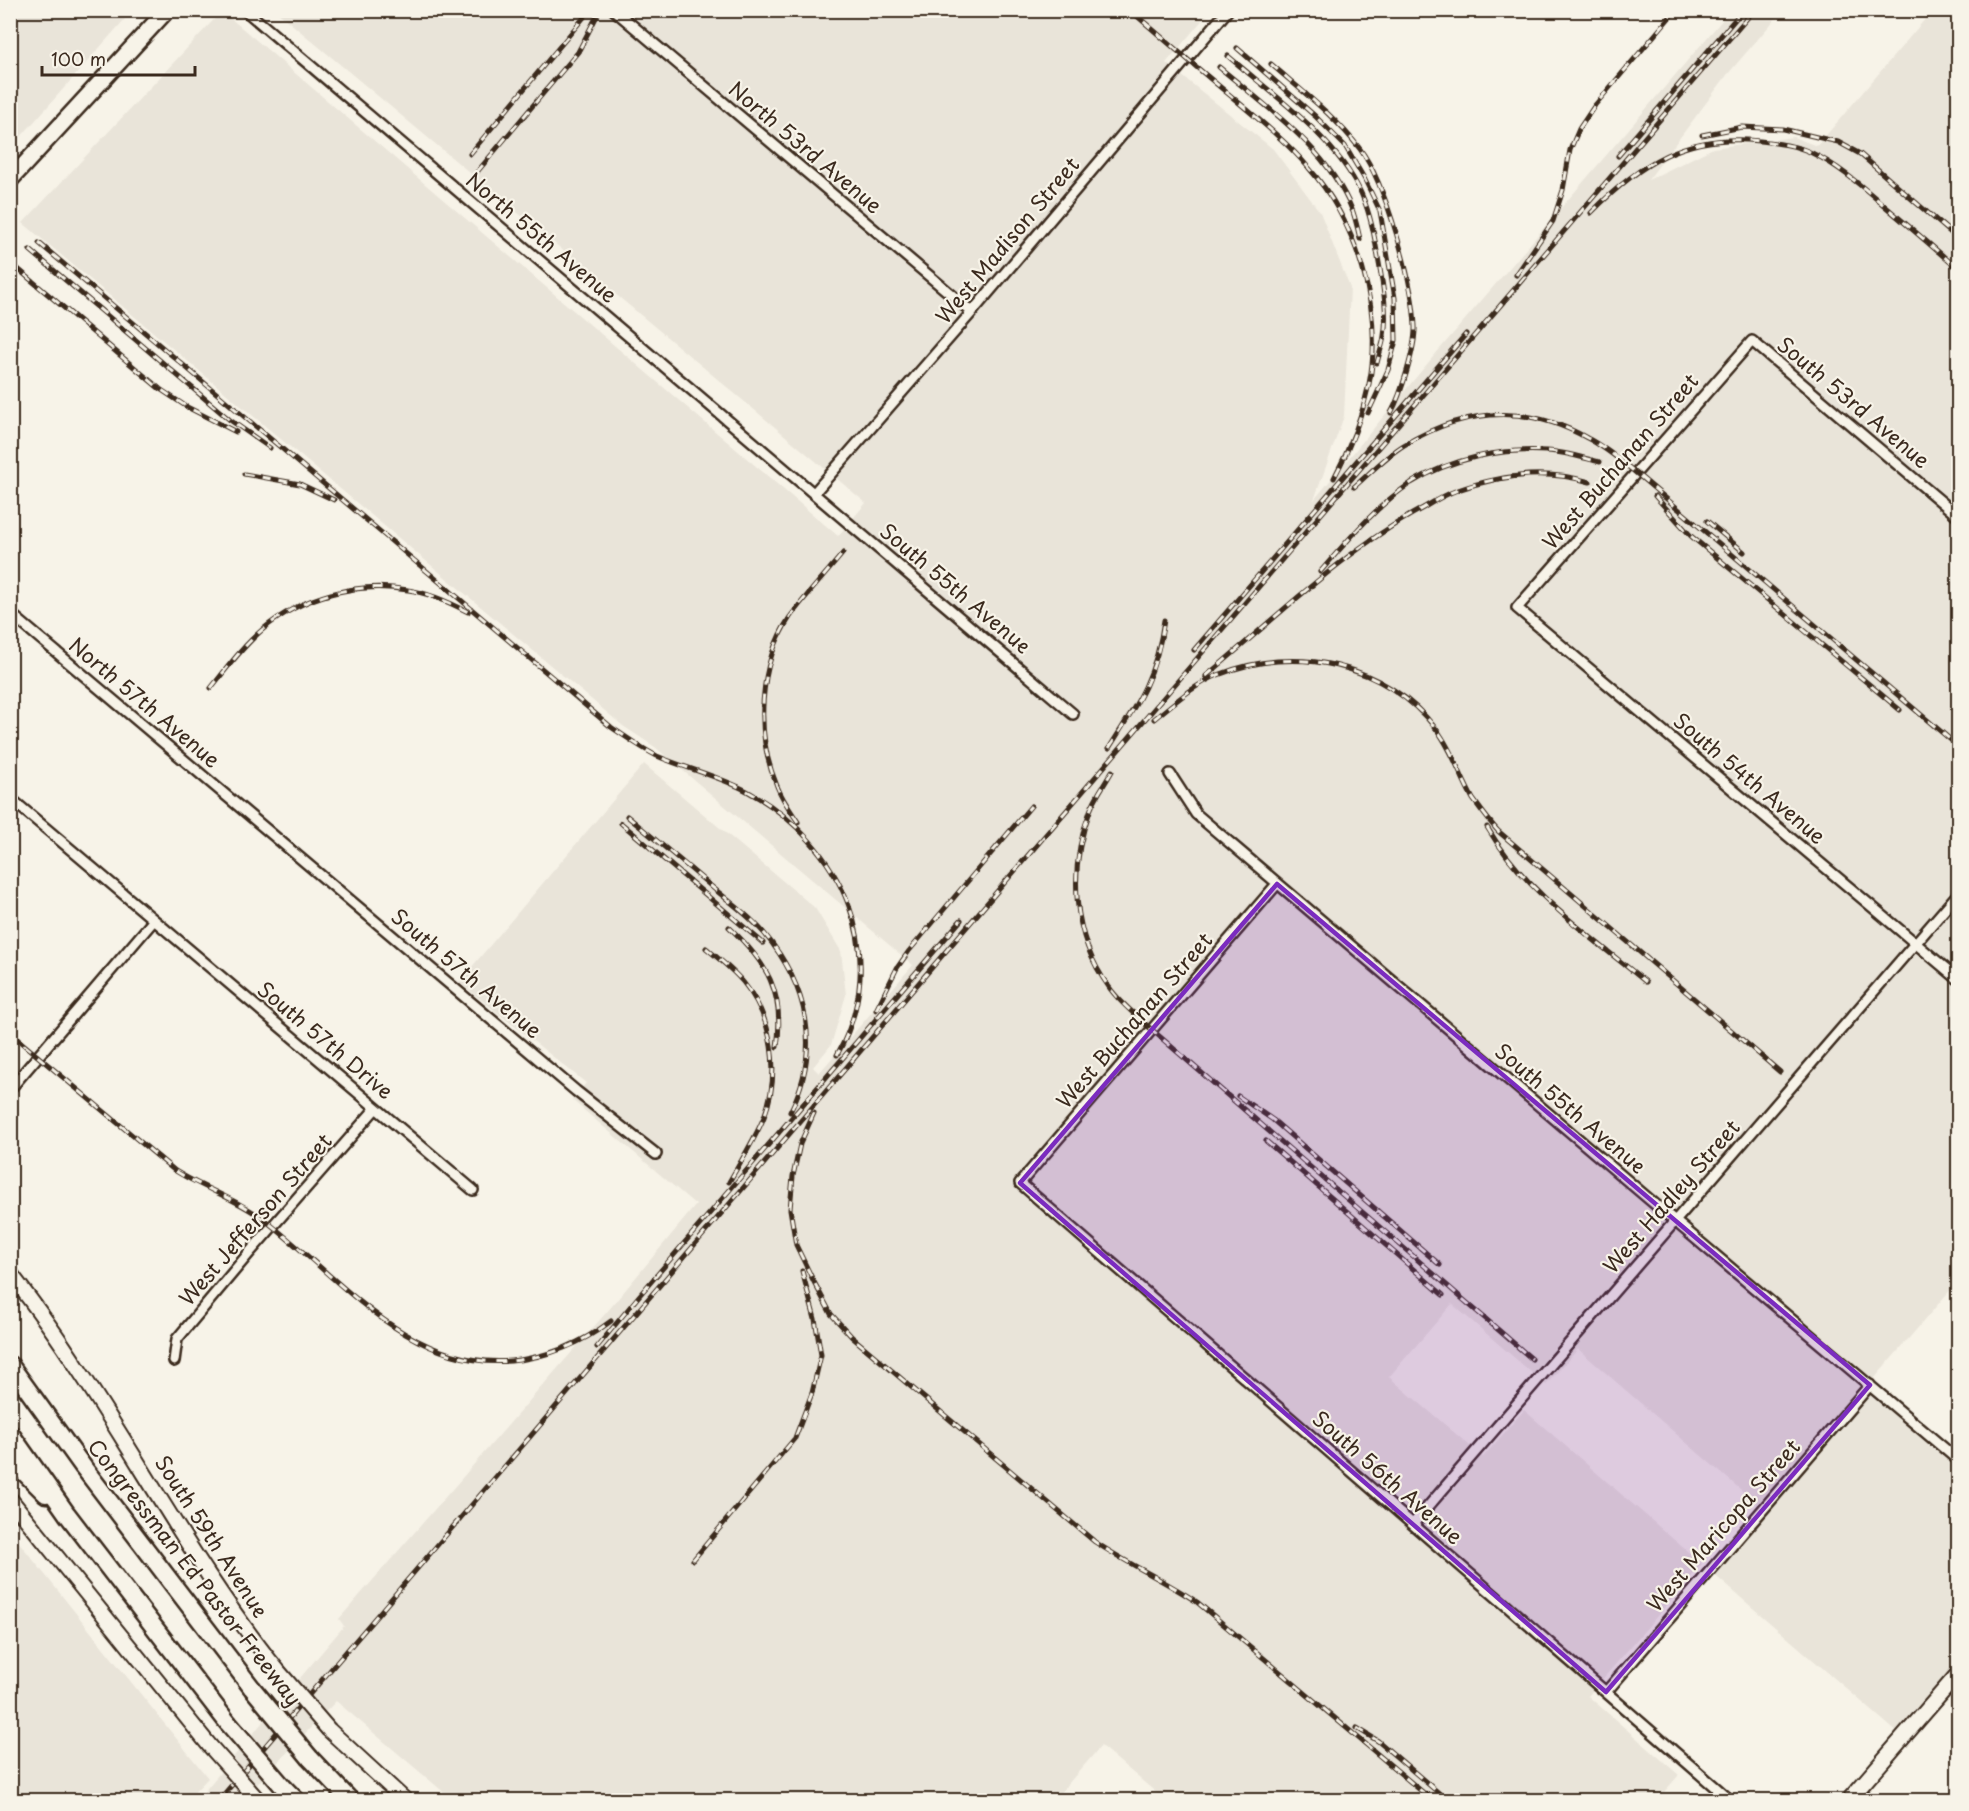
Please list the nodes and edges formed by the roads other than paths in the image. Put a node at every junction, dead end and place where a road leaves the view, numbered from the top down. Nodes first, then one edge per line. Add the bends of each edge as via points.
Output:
1 (167, 10) edge
2 (245, 10) edge
3 (614, 10) edge
4 (1228, 10) edge
5 (10, 180) edge
6 (972, 312) junction
7 (1752, 341) joint
8 (814, 493) junction
9 (1959, 516) edge
10 (1517, 608) joint
11 (10, 613) edge
12 (1073, 714) dead end
13 (1170, 774) dead end
14 (10, 798) edge
15 (255, 819) joint
16 (1277, 884) junction
17 (1959, 894) edge
18 (154, 920) junction
19 (1916, 943) junction
20 (1959, 979) edge
21 (10, 1089) edge
22 (376, 1108) junction
23 (656, 1154) dead end
24 (1020, 1183) joint
25 (473, 1190) dead end
26 (1676, 1222) junction
27 (10, 1273) edge
28 (174, 1360) dead end
29 (10, 1365) edge
30 (1870, 1385) junction
31 (10, 1433) edge
32 (10, 1458) edge
33 (1959, 1460) edge
34 (10, 1499) edge
35 (67, 1514) junction
36 (1413, 1524) junction
37 (1959, 1674) edge
38 (1606, 1692) junction
39 (291, 1795) edge
40 (258, 1800) edge
41 (350, 1800) edge
42 (405, 1800) edge
43 (1730, 1800) edge
44 (1849, 1800) edge

1 - 5 main road
2 - 8 street, North 55th Avenue
3 - 6 street, North 53rd Avenue
4 - 6 street, West Madison Street
6 - 8 street, West Madison Street
7 - 9 street, South 53rd Avenue
7 - 10 street, West Buchanan Street
8 - 12 street, South 55th Avenue
10 - 19 street, South 54th Avenue
11 - 15 street, North 57th Avenue
13 - 16 street, South 55th Avenue via 1196,814
14 - 18 street, South 57th Drive
15 - 23 street, South 57th Avenue
16 - 24 street, West Buchanan Street
16 - 26 street, South 55th Avenue
17 - 19 street, West Hadley Street
18 - 21 street
18 - 22 street, South 57th Drive
19 - 20 street, South 54th Avenue
19 - 26 street, West Hadley Street
22 - 25 street, South 57th Drive
22 - 28 street, West Jefferson Street via 177,1339
24 - 36 street, South 56th Avenue
26 - 30 street, South 55th Avenue
26 - 36 street, West Hadley Street
27 - 42 main road, South 59th Avenue, bridge via 79,1370 229,1607 329,1730
29 - 41 highway, Congressman Ed Pastor Freeway, bridge via 252,1688
30 - 33 street, South 55th Avenue
30 - 38 street, West Maricopa Street
31 - 35 highway
32 - 35 highway
34 - 40 main road, bridge
35 - 39 highway, bridge via 228,1723
36 - 38 street, South 56th Avenue
37 - 44 main road
38 - 43 street, South 56th Avenue

